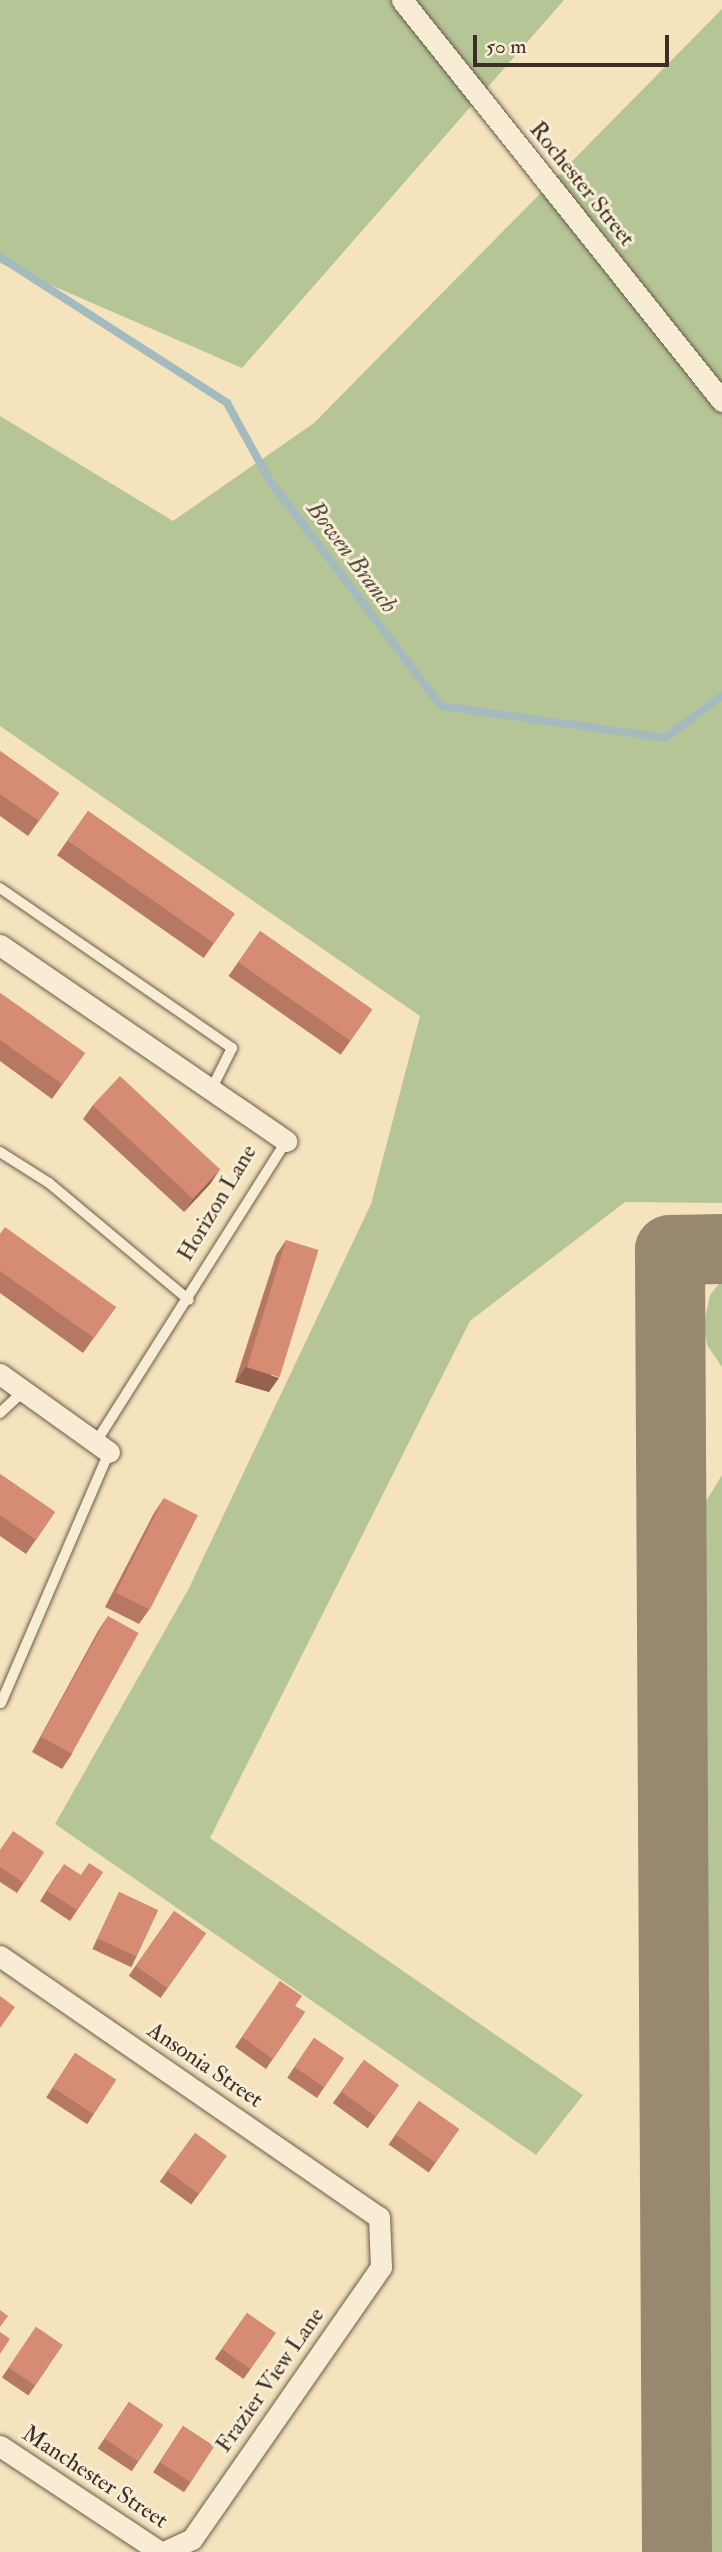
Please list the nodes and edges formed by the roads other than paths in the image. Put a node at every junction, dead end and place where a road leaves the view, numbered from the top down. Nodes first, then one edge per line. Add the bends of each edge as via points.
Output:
1 (402, 0) edge
2 (722, 401) edge
3 (0, 888) edge
4 (0, 945) edge
5 (211, 1090) junction
6 (286, 1141) joint
7 (0, 1152) edge
8 (189, 1300) junction
9 (0, 1374) edge
10 (24, 1391) junction
11 (0, 1413) edge
12 (103, 1447) junction
13 (1, 1703) edge
14 (0, 1956) edge
15 (380, 2217) joint
16 (0, 2446) edge
17 (162, 2552) edge

1 - 2 street, Rochester Street
3 - 5 lane via 232,1048
4 - 5 street, Horizon Lane
5 - 6 street, Horizon Lane
6 - 8 lane, Horizon Lane
7 - 8 lane via 49,1183
8 - 12 lane, Horizon Lane
9 - 10 street
10 - 11 lane
10 - 12 street
12 - 13 lane, Horizon Lane
14 - 15 street, Ansonia Street
15 - 17 street, Frazier View Lane via 381,2267 191,2539
16 - 17 street, Manchester Street

